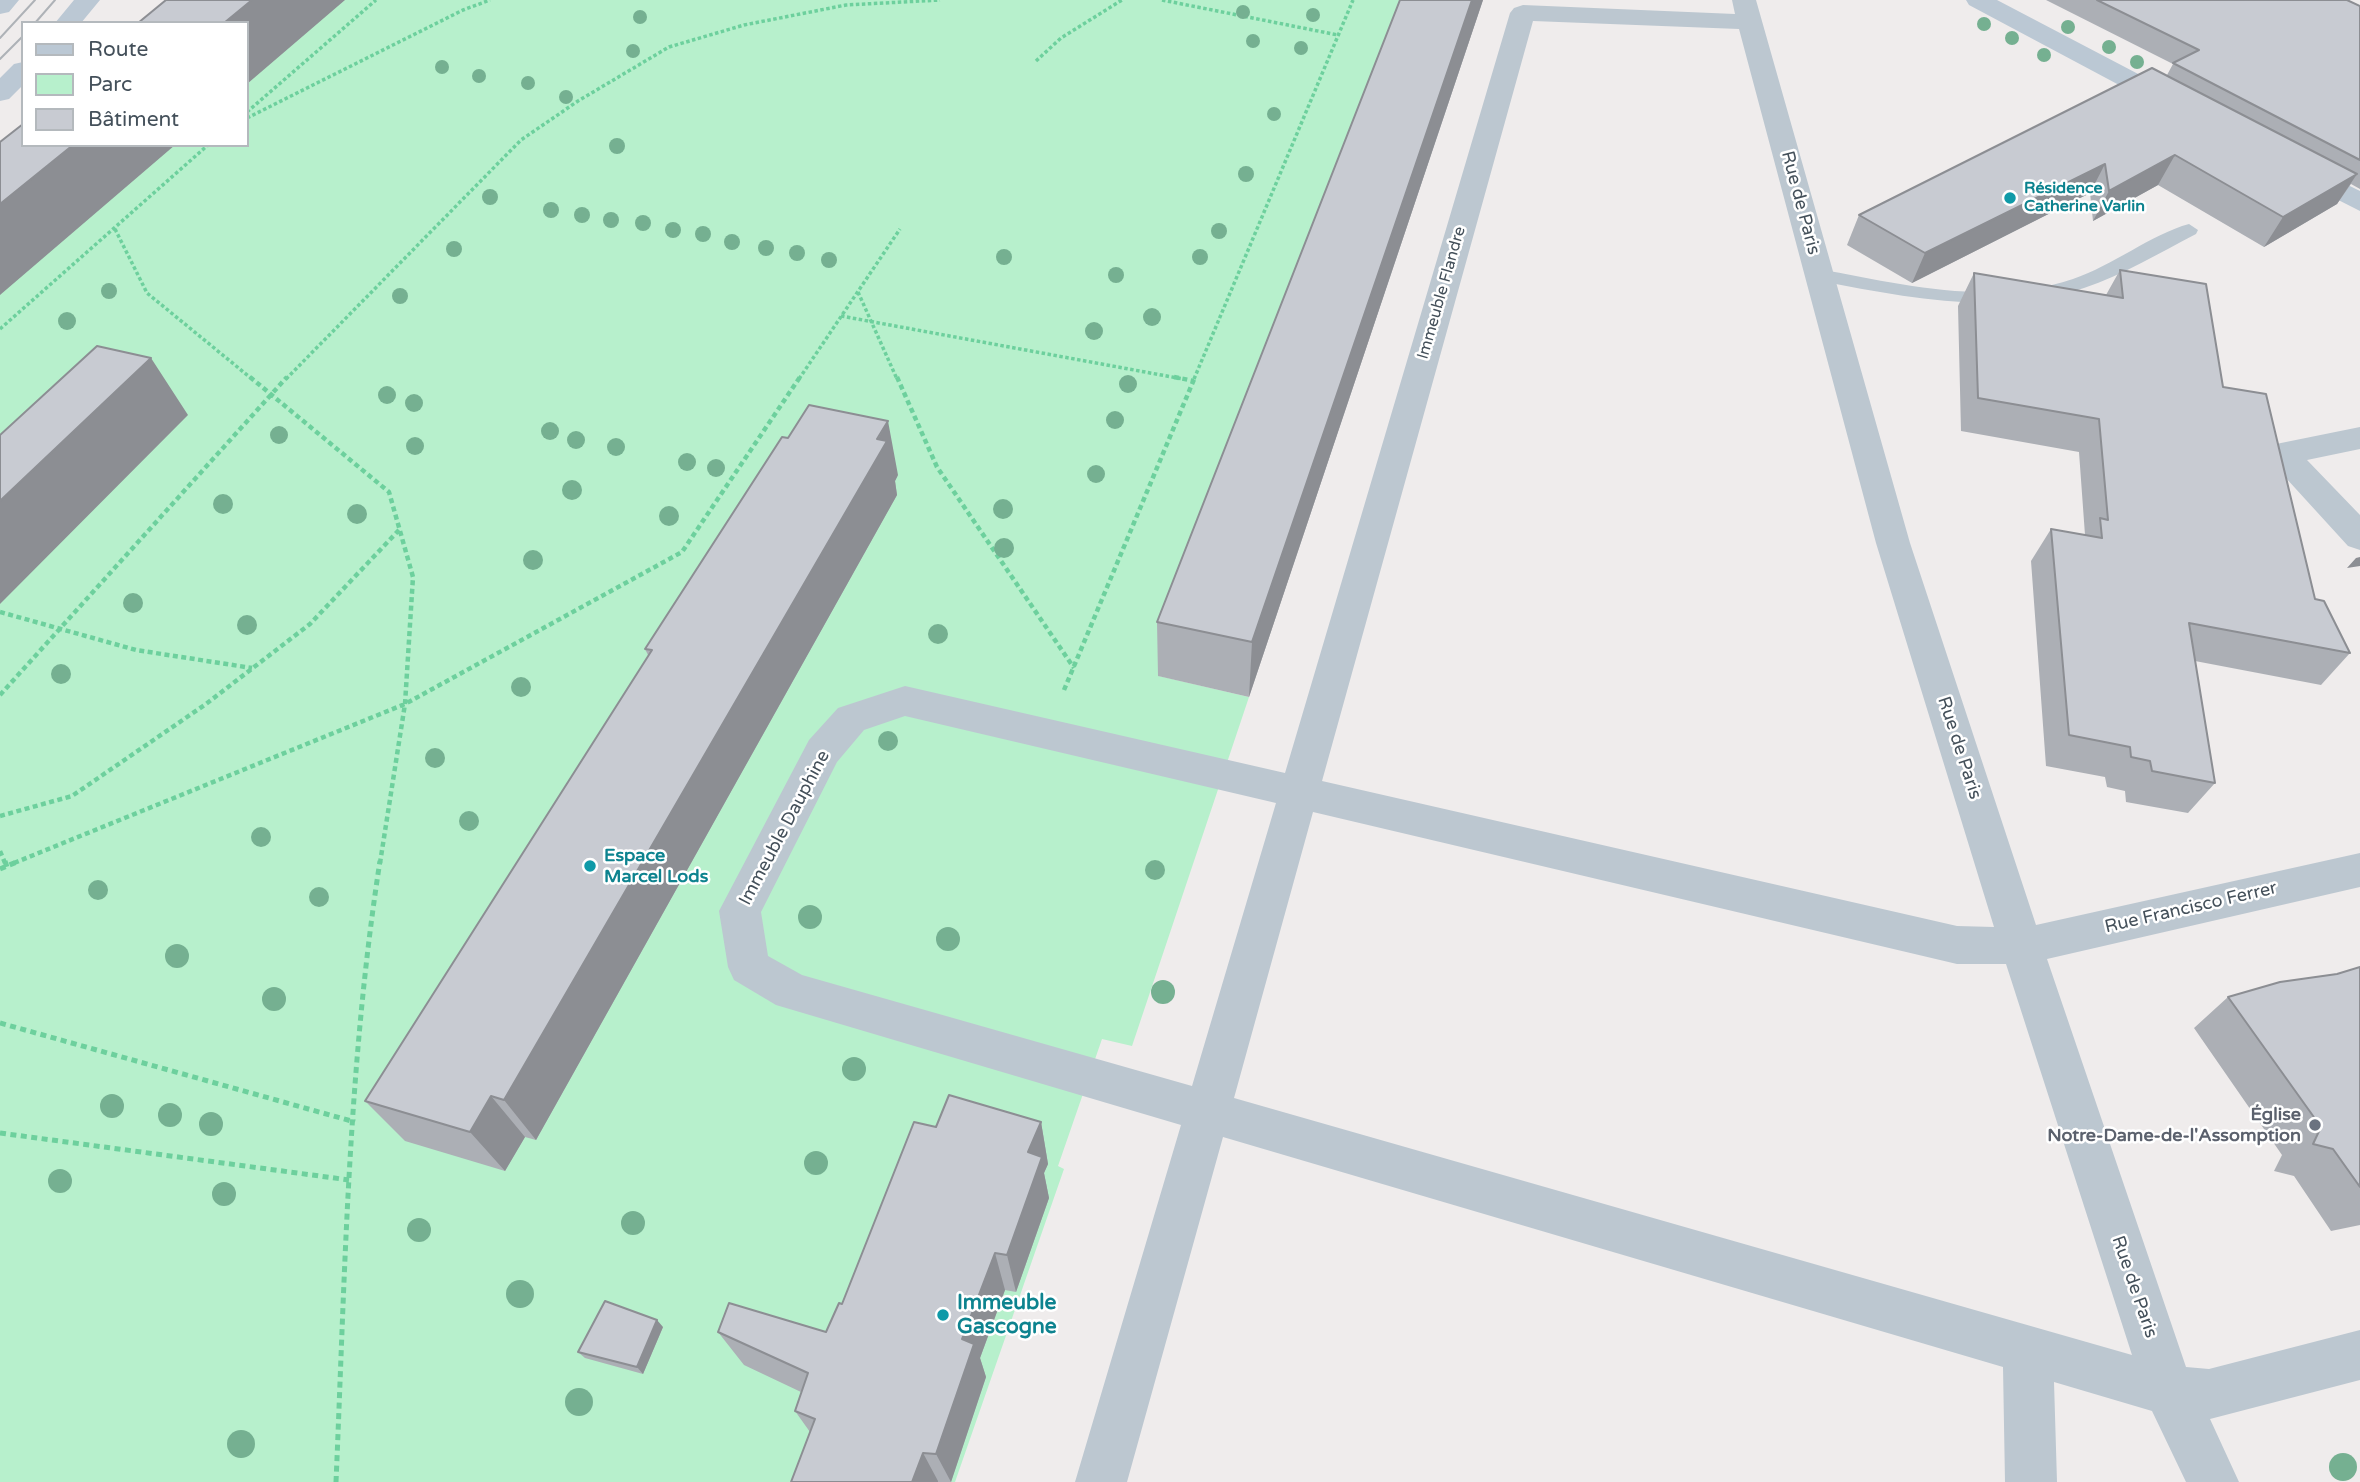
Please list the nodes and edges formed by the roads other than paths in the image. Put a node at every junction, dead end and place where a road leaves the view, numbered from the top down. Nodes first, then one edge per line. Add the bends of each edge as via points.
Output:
1 (7, 0) edge
2 (88, 0) edge
3 (1978, 0) edge
4 (0, 7) edge
5 (1748, 11) edge
6 (69, 21) edge
7 (21, 72) edge
8 (0, 93) edge
9 (2200, 117) edge
10 (2274, 156) edge
11 (2360, 202) edge
12 (2189, 230) dead end
13 (1819, 275) junction
14 (2360, 438) edge
15 (2360, 537) edge
16 (1297, 792) junction
17 (2360, 870) edge
18 (2022, 946) junction
19 (1206, 1111) junction
20 (2028, 1350) junction
21 (2360, 1355) edge
22 (2169, 1391) junction
23 (1101, 1482) edge
24 (2031, 1482) edge
25 (2213, 1482) edge

1 - 4 street
2 - 6 street
3 - 9 street
5 - 13 street, Rue de Paris
5 - 16 street, Immeuble Flandre via 1523,13
7 - 8 street
10 - 11 street
12 - 13 lane via 2091,278 2044,293 1991,298
13 - 18 street, Rue de Paris via 1893,543
14 - 15 street via 2281,454
16 - 18 street, Rue Francisco Ferrer via 1957,945
16 - 19 street
16 - 19 street, Immeuble Dauphine via 905,701 851,719 823,751 740,911 749,967 791,991
17 - 18 street, Rue Francisco Ferrer
18 - 22 street, Rue de Paris
19 - 20 street
19 - 23 street
20 - 22 street
20 - 24 street
21 - 22 street via 2209,1394
22 - 25 street, Rue de Paris

